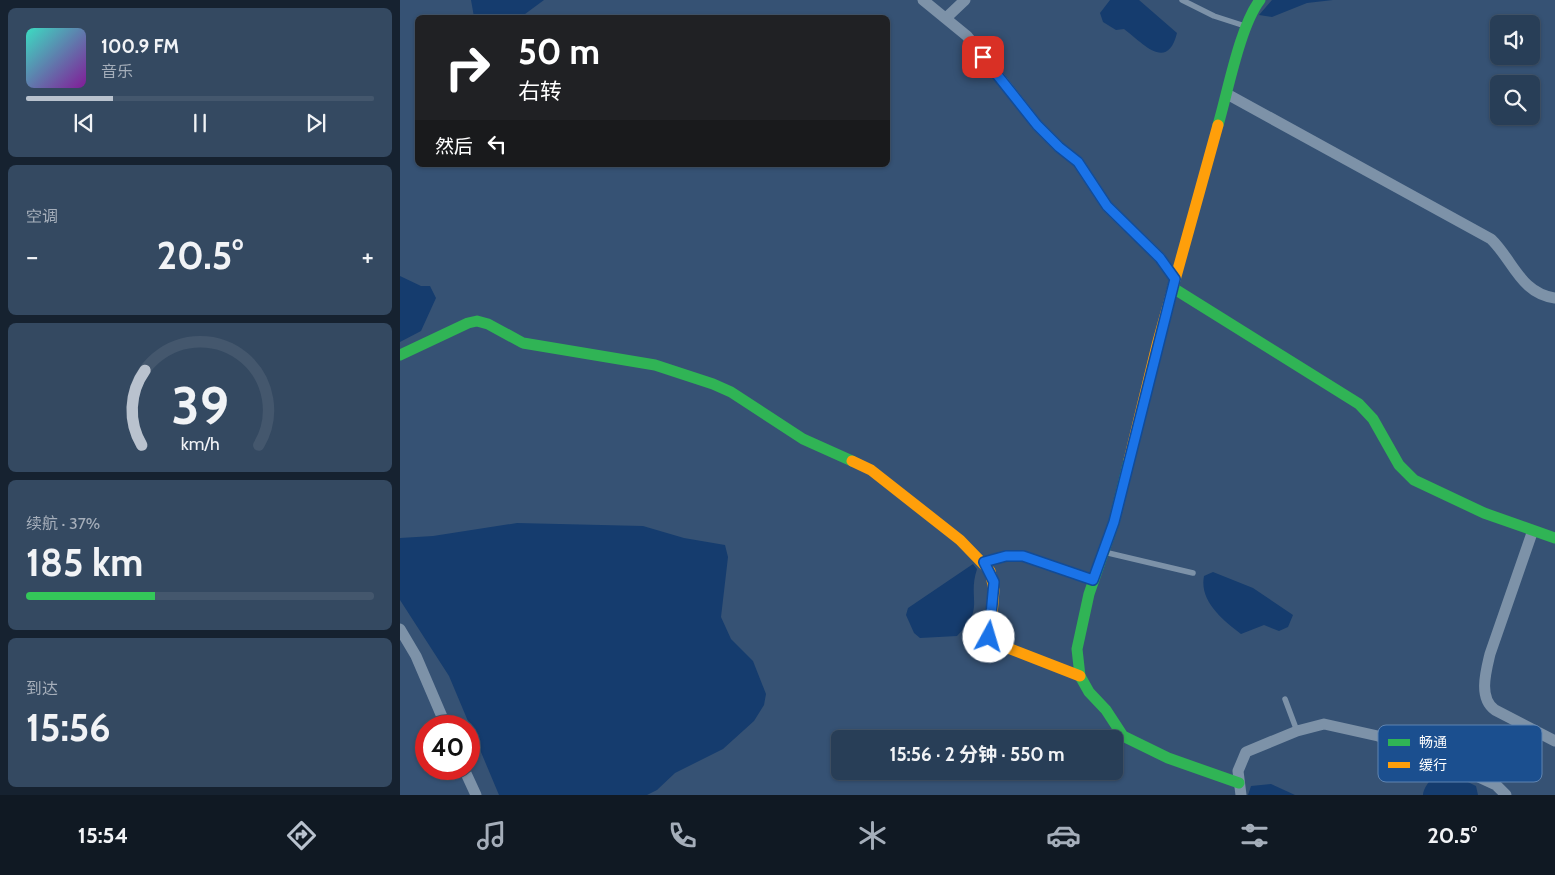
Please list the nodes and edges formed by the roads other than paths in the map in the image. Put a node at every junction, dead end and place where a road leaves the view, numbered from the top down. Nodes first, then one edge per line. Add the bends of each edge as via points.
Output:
1 (923, 0) edge
2 (966, 0) edge
3 (1182, 0) edge
4 (1260, 0) edge
5 (946, 18) junction
6 (1246, 26) junction
7 (1227, 94) junction
8 (1174, 284) junction
9 (1555, 298) edge
10 (400, 355) edge
11 (1532, 533) junction
12 (1555, 538) edge
13 (1102, 552) junction
14 (984, 562) junction
15 (1193, 573) dead end
16 (1093, 580) junction
17 (400, 629) edge
18 (1080, 676) junction
19 (1284, 699) dead end
20 (441, 715) edge
21 (1524, 725) edge
22 (1297, 731) junction
23 (1542, 734) edge
24 (1378, 736) edge
25 (1555, 741) edge
26 (469, 780) edge
27 (1490, 782) edge
28 (1239, 783) junction
29 (476, 795) edge
30 (1241, 795) edge
31 (1506, 795) edge

1 - 5 street
2 - 5 street
3 - 6 lane via 1214,16
4 - 6 street
5 - 8 street via 967,36 1037,125 1078,162 1107,206 1160,258
6 - 7 street
7 - 8 street
7 - 9 street via 1491,238 1520,279 1535,291
8 - 11 street via 1359,404 1368,412 1404,471 1415,481
8 - 13 street via 1114,522
10 - 14 street via 477,321 523,343 655,365 714,384 803,439 871,470
11 - 12 street
11 - 21 street via 1490,654 1485,695 1495,710
13 - 15 lane
13 - 16 street
14 - 16 lane via 1006,556 1023,556
14 - 18 street via 994,582 990,641
16 - 18 street via 1077,649
17 - 20 street via 416,656
18 - 28 street via 1128,740
19 - 22 lane
22 - 24 street via 1324,724
22 - 28 street via 1246,752 1238,771
23 - 25 street
26 - 29 street
27 - 31 street
28 - 30 street

